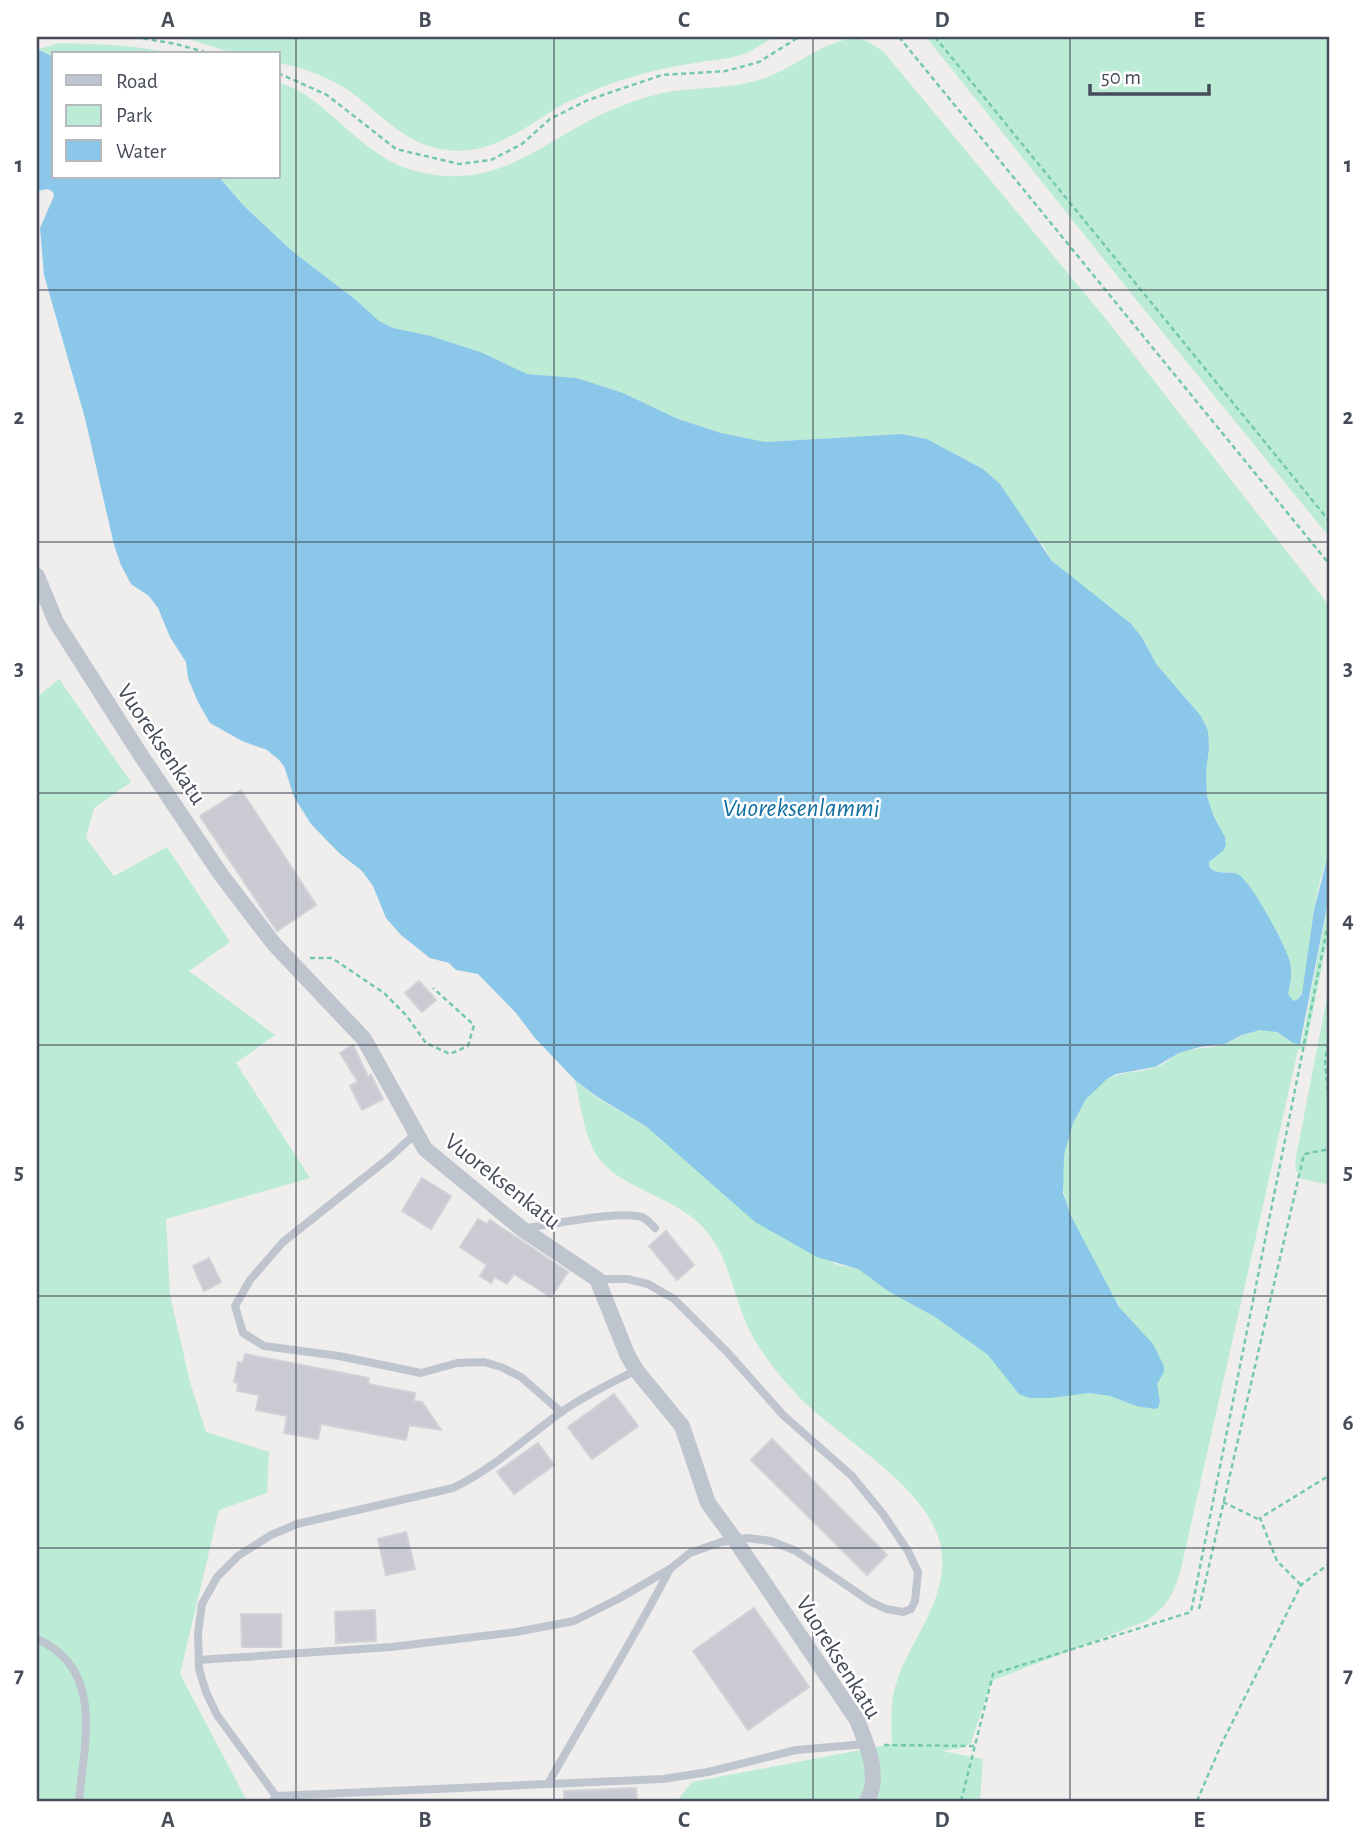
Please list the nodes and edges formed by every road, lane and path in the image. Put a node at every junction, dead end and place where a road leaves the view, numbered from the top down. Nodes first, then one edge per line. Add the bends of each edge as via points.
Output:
1 (135, 37) edge
2 (799, 37) edge
3 (899, 37) edge
4 (935, 37) edge
5 (205, 52) edge
6 (280, 74) edge
7 (1330, 522) edge
8 (1330, 565) edge
9 (37, 576) edge
10 (1330, 914) edge
11 (286, 957) junction
12 (433, 988) dead end
13 (1330, 1035) edge
14 (1330, 1119) edge
15 (416, 1133) junction
16 (1330, 1149) edge
17 (655, 1228) dead end
18 (522, 1229) junction
19 (597, 1279) junction
20 (636, 1370) junction
21 (561, 1412) junction
22 (1330, 1475) edge
23 (1223, 1502) junction
24 (1260, 1520) junction
25 (735, 1540) junction
26 (1330, 1563) edge
27 (670, 1569) junction
28 (1301, 1585) junction
29 (1199, 1609) dead end
30 (37, 1639) edge
31 (199, 1660) junction
32 (866, 1744) junction
33 (975, 1746) junction
34 (548, 1783) junction
35 (274, 1798) edge
36 (79, 1801) edge
37 (867, 1801) edge
38 (961, 1801) edge
39 (1197, 1801) edge

1 - 5 path
2 - 6 path via 758,62 726,71 662,75 588,100 550,119 522,144 491,160 459,163 396,149 327,95
3 - 8 path
4 - 7 path
9 - 11 street, Vuoreksenkatu via 56,622 140,754 222,876
10 - 33 path via 1191,1612 993,1674
11 - 12 path via 332,958 384,993 426,1043 450,1054 468,1045 474,1025
11 - 15 street, Vuoreksenkatu via 364,1039
13 - 14 path via 1325,1060
15 - 18 street, Vuoreksenkatu via 425,1149
15 - 21 lane via 268,1257 235,1306 243,1333 264,1346 421,1373 457,1363 484,1362 521,1377
16 - 23 path via 1304,1154
17 - 18 lane via 646,1218 626,1216
18 - 19 street, Vuoreksenkatu
19 - 20 street, Vuoreksenkatu
19 - 25 lane via 648,1284 674,1299 783,1415 852,1476 908,1551 918,1572 915,1601 903,1612 886,1609 796,1551 758,1539
20 - 21 lane
20 - 25 street, Vuoreksenkatu via 682,1426 708,1503
21 - 31 lane via 513,1451 453,1488 297,1524 238,1556 217,1577 202,1604
22 - 24 path
23 - 24 path
23 - 29 path
24 - 28 path via 1277,1561
25 - 27 lane via 690,1553
25 - 32 street, Vuoreksenkatu via 857,1720
26 - 28 path
27 - 31 lane via 574,1621 391,1647
27 - 34 lane
28 - 39 path
30 - 36 lane via 68,1661 83,1687 87,1718
31 - 35 lane via 217,1715
32 - 33 path
32 - 34 lane via 796,1750 663,1779
32 - 37 street, Vuoreksenkatu via 873,1772
33 - 38 path
34 - 35 lane

